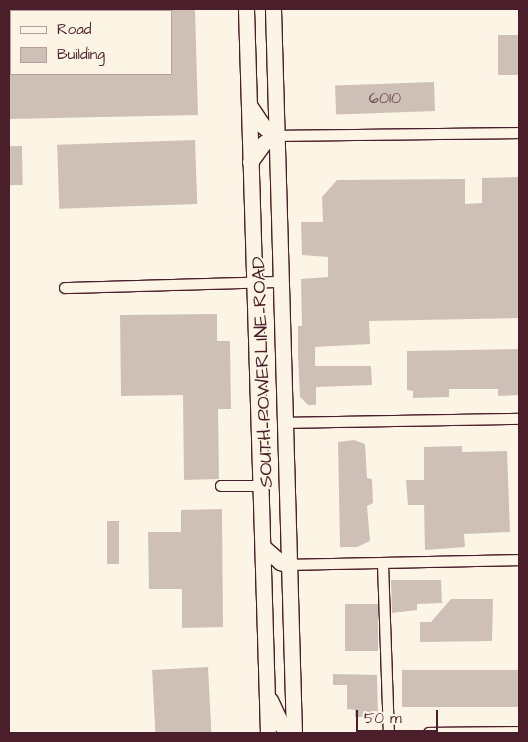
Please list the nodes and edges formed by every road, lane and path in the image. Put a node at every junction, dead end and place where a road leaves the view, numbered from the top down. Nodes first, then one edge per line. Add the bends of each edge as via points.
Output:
1 (246, 9) edge
2 (273, 9) edge
3 (285, 9) edge
4 (249, 109) junction
5 (519, 133) edge
6 (275, 136) junction
7 (250, 162) junction
8 (280, 282) junction
9 (254, 283) junction
10 (65, 288) dead end
11 (519, 419) edge
12 (284, 423) junction
13 (222, 486) dead end
14 (260, 486) junction
15 (262, 547) junction
16 (519, 560) edge
17 (382, 564) junction
18 (289, 565) junction
19 (267, 694) junction
20 (270, 732) edge
21 (519, 732) edge
22 (292, 733) edge
23 (389, 733) edge
24 (428, 733) edge

1 - 4 main road, SOUTH POWERLINE ROAD
2 - 3 street
2 - 6 main road, SOUTH POWERLINE ROAD
4 - 6 main road
4 - 7 main road, SOUTH POWERLINE ROAD
5 - 6 street
6 - 7 main road via 264,143
6 - 8 main road, SOUTH POWERLINE ROAD
7 - 9 main road, SOUTH POWERLINE ROAD
8 - 9 street
8 - 12 main road, SOUTH POWERLINE ROAD
9 - 10 street
9 - 14 main road, SOUTH POWERLINE ROAD
11 - 12 street
12 - 18 main road, SOUTH POWERLINE ROAD
13 - 14 street
14 - 15 main road, SOUTH POWERLINE ROAD
15 - 18 main road
15 - 19 main road, SOUTH POWERLINE ROAD
16 - 17 street
17 - 18 street
17 - 23 street
18 - 22 main road, SOUTH POWERLINE ROAD
19 - 20 main road, SOUTH POWERLINE ROAD
19 - 22 main road via 282,726
21 - 24 street

